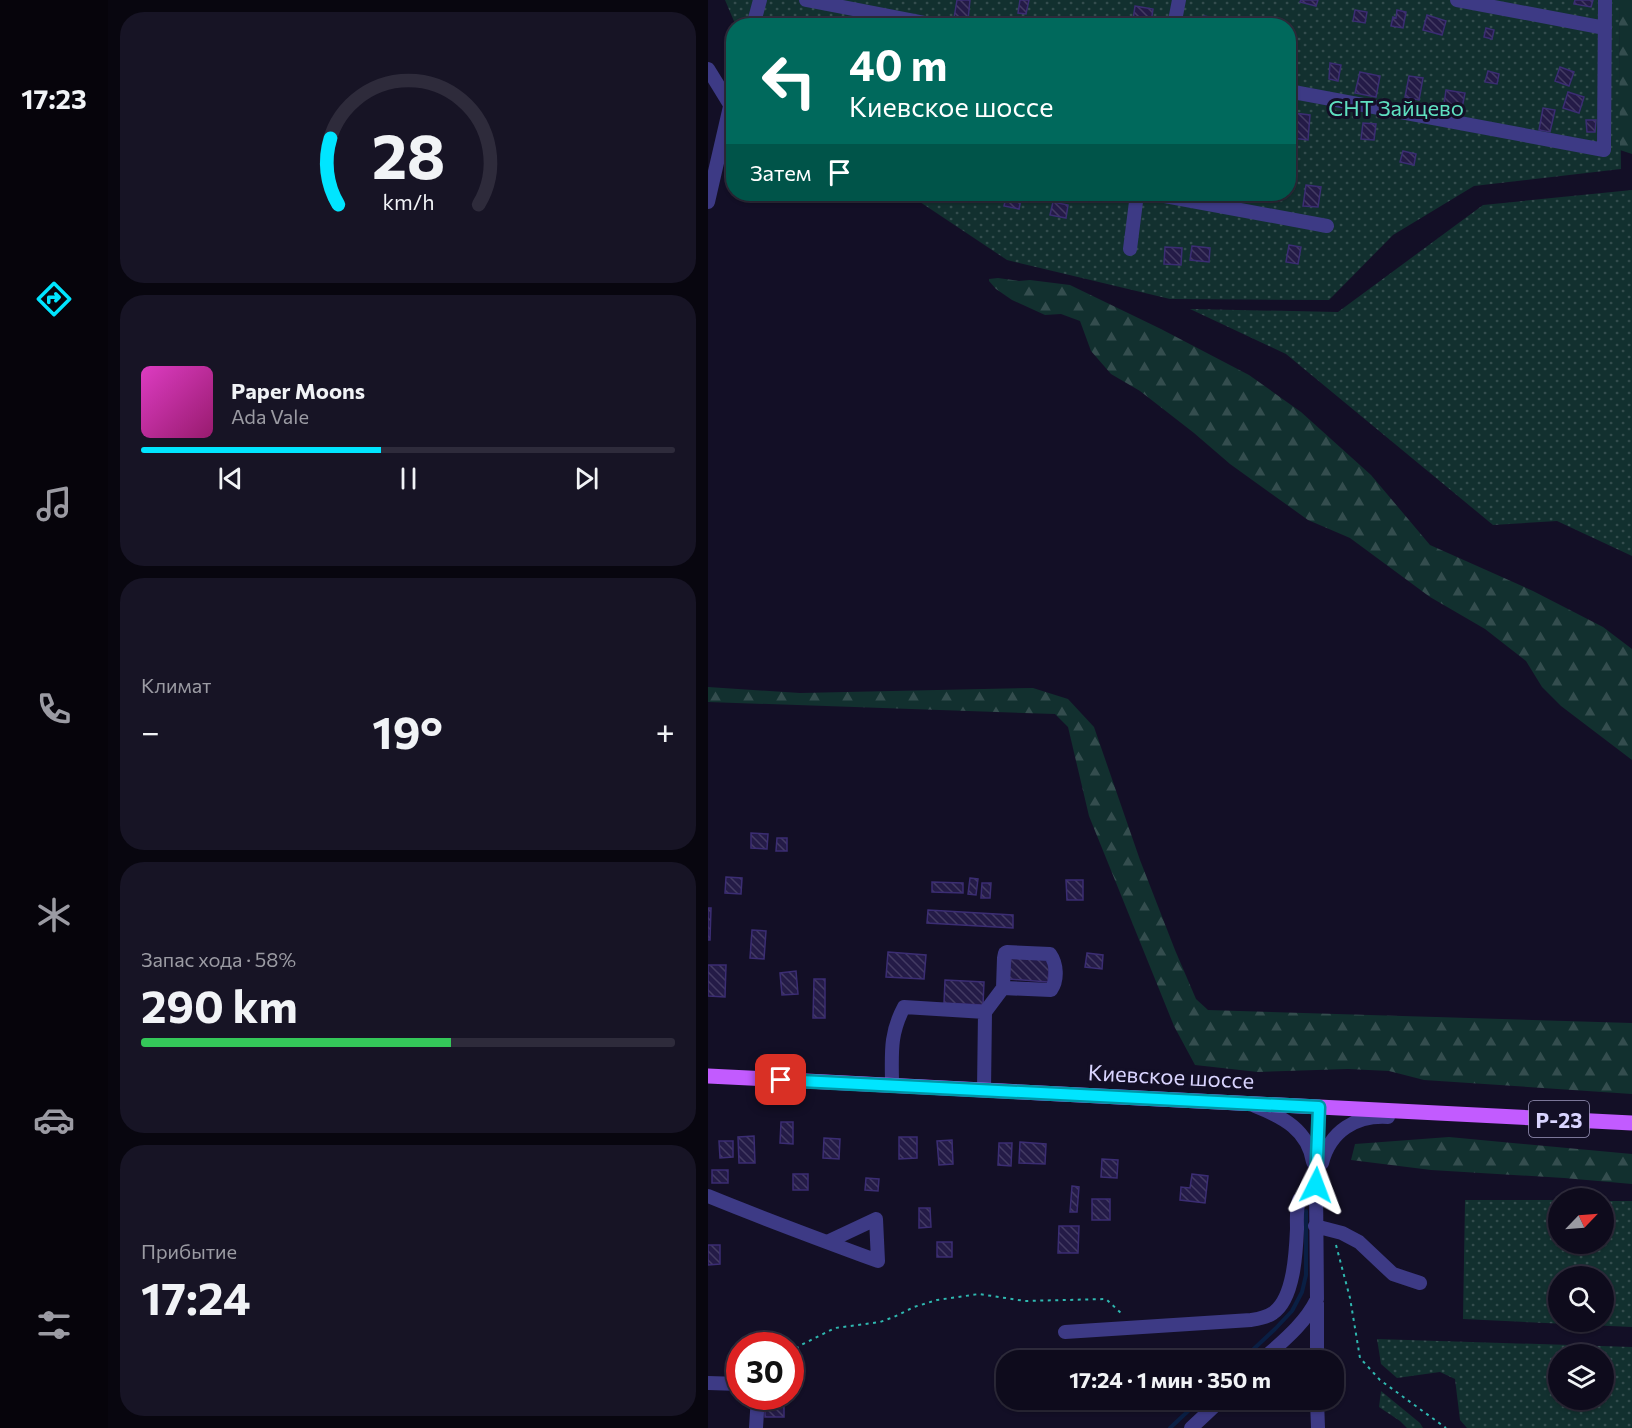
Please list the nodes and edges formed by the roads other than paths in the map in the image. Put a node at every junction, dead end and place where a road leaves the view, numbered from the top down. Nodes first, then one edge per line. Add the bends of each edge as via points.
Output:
1 (760, 0) edge
2 (806, 0) edge
3 (1179, 0) edge
4 (1457, 0) edge
5 (1605, 0) edge
6 (755, 18) edge
7 (899, 18) edge
8 (1176, 18) edge
9 (1605, 28) junction
10 (708, 69) edge
11 (1296, 92) edge
12 (726, 98) edge
13 (726, 117) edge
14 (1136, 201) edge
15 (1192, 201) edge
16 (708, 202) edge
17 (1326, 226) dead end
18 (1130, 249) dead end
19 (1003, 988) dead end
20 (985, 1012) junction
21 (708, 1076) edge
22 (892, 1086) junction
23 (984, 1090) junction
24 (1248, 1102) junction
25 (1319, 1107) junction
26 (1486, 1115) junction
27 (1632, 1123) edge
28 (1316, 1191) junction
29 (708, 1196) edge
30 (1316, 1226) junction
31 (826, 1242) dead end
32 (1420, 1283) dead end
33 (1317, 1299) junction
34 (1065, 1332) dead end
35 (1273, 1350) edge
36 (1317, 1350) edge
37 (708, 1383) edge
38 (726, 1384) edge
39 (757, 1410) edge
40 (1210, 1410) edge
41 (1317, 1410) edge
42 (756, 1428) edge
43 (1191, 1428) edge
44 (1317, 1428) edge

1 - 6 street
2 - 7 street
3 - 8 street
4 - 9 street
5 - 9 street
9 - 11 street via 1604,150
10 - 12 street
13 - 16 street
14 - 18 street
15 - 17 street
19 - 20 street
20 - 22 street via 904,1007 892,1042
20 - 23 street
21 - 22 main road, Киевское шоссе / Р-23
22 - 23 main road, Киевское шоссе / Р-23
23 - 24 main road, Киевское шоссе / Р-23
24 - 25 main road, Киевское шоссе / Р-23
24 - 28 street via 1299,1131 1312,1156
25 - 26 main road, Киевское шоссе / Р-23
25 - 28 street
26 - 27 main road, Киевское шоссе / Р-23
26 - 28 street via 1445,1120 1374,1116 1347,1126 1325,1151
28 - 30 street
28 - 34 street via 1299,1200 1291,1287 1275,1312 1251,1320
29 - 31 street
30 - 32 street via 1359,1242 1393,1274
30 - 33 street
33 - 35 street via 1301,1323
33 - 36 street
37 - 38 street
39 - 42 street
40 - 43 street
41 - 44 street

